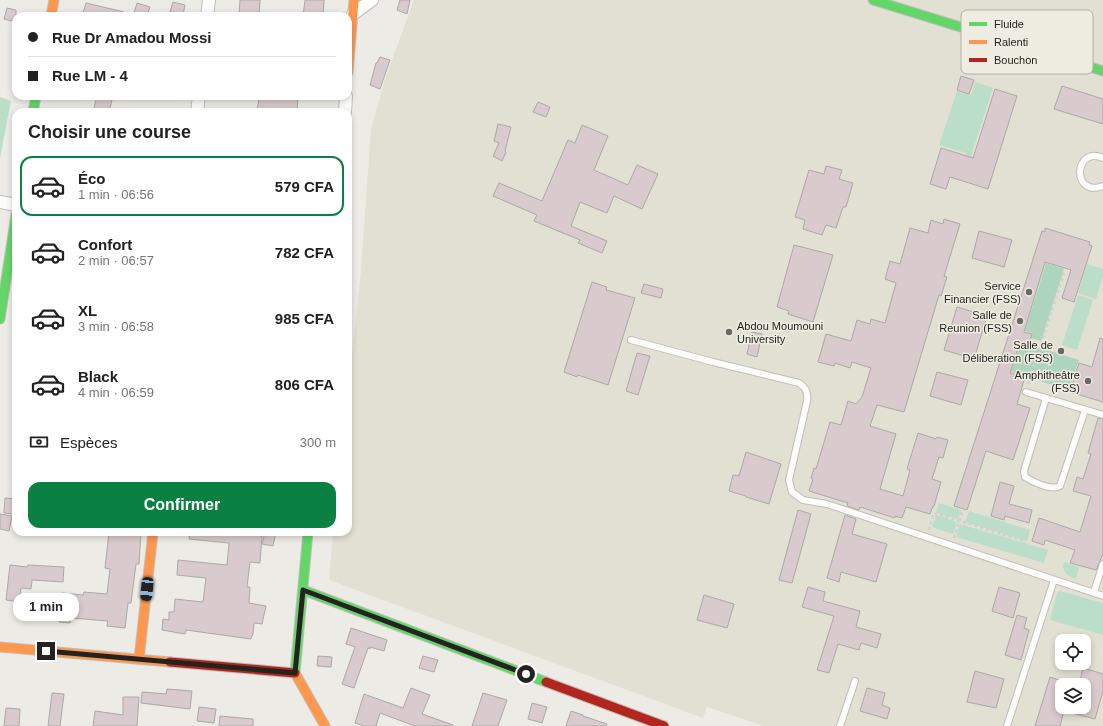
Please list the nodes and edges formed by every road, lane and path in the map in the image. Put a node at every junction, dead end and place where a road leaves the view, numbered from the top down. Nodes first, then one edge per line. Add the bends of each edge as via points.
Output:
1 (54, 0) edge
2 (209, 0) edge
3 (354, 0) edge
4 (372, 0) edge
5 (873, 0) edge
6 (52, 12) edge
7 (208, 12) edge
8 (353, 14) junction
9 (352, 26) edge
10 (961, 27) edge
11 (1093, 68) edge
12 (1103, 71) edge
13 (1103, 158) edge
14 (1103, 186) edge
15 (0, 202) edge
16 (12, 204) edge
17 (12, 266) edge
18 (1065, 270) dead end
19 (0, 319) edge
20 (631, 340) dead end
21 (1026, 392) joint
22 (1046, 398) junction
23 (1085, 410) junction
24 (1103, 415) edge
25 (962, 512) dead end
26 (959, 521) junction
27 (153, 536) edge
28 (308, 536) edge
29 (927, 538) junction
30 (1024, 541) dead end
31 (951, 546) junction
32 (1103, 564) edge
33 (1054, 580) junction
34 (303, 590) junction
35 (1094, 592) junction
36 (1103, 596) edge
37 (0, 647) edge
38 (139, 660) junction
39 (295, 673) junction
40 (855, 681) dead end
41 (325, 726) edge
42 (664, 726) edge
43 (840, 726) edge
44 (1007, 726) edge

1 - 6 street
2 - 7 street
3 - 8 street
4 - 8 street
5 - 10 street
8 - 9 street
11 - 12 street
13 - 14 lane via 1089,157 1083,161 1079,173 1084,184 1096,188
15 - 16 street
17 - 19 street
18 - 21 path
20 - 29 lane via 799,383 806,388 808,394 789,480 792,492 803,500 827,504
21 - 22 lane
22 - 23 lane
22 - 23 lane via 1024,471 1025,477 1030,480 1051,487 1060,486
23 - 24 lane
25 - 26 path
26 - 29 path via 934,514
26 - 30 path
26 - 31 path
27 - 38 street
28 - 34 street
29 - 31 lane
31 - 33 lane
32 - 35 lane
33 - 35 lane
33 - 44 lane
34 - 39 street
34 - 42 street
35 - 36 lane
37 - 38 street
38 - 39 street
39 - 41 street
40 - 43 lane

